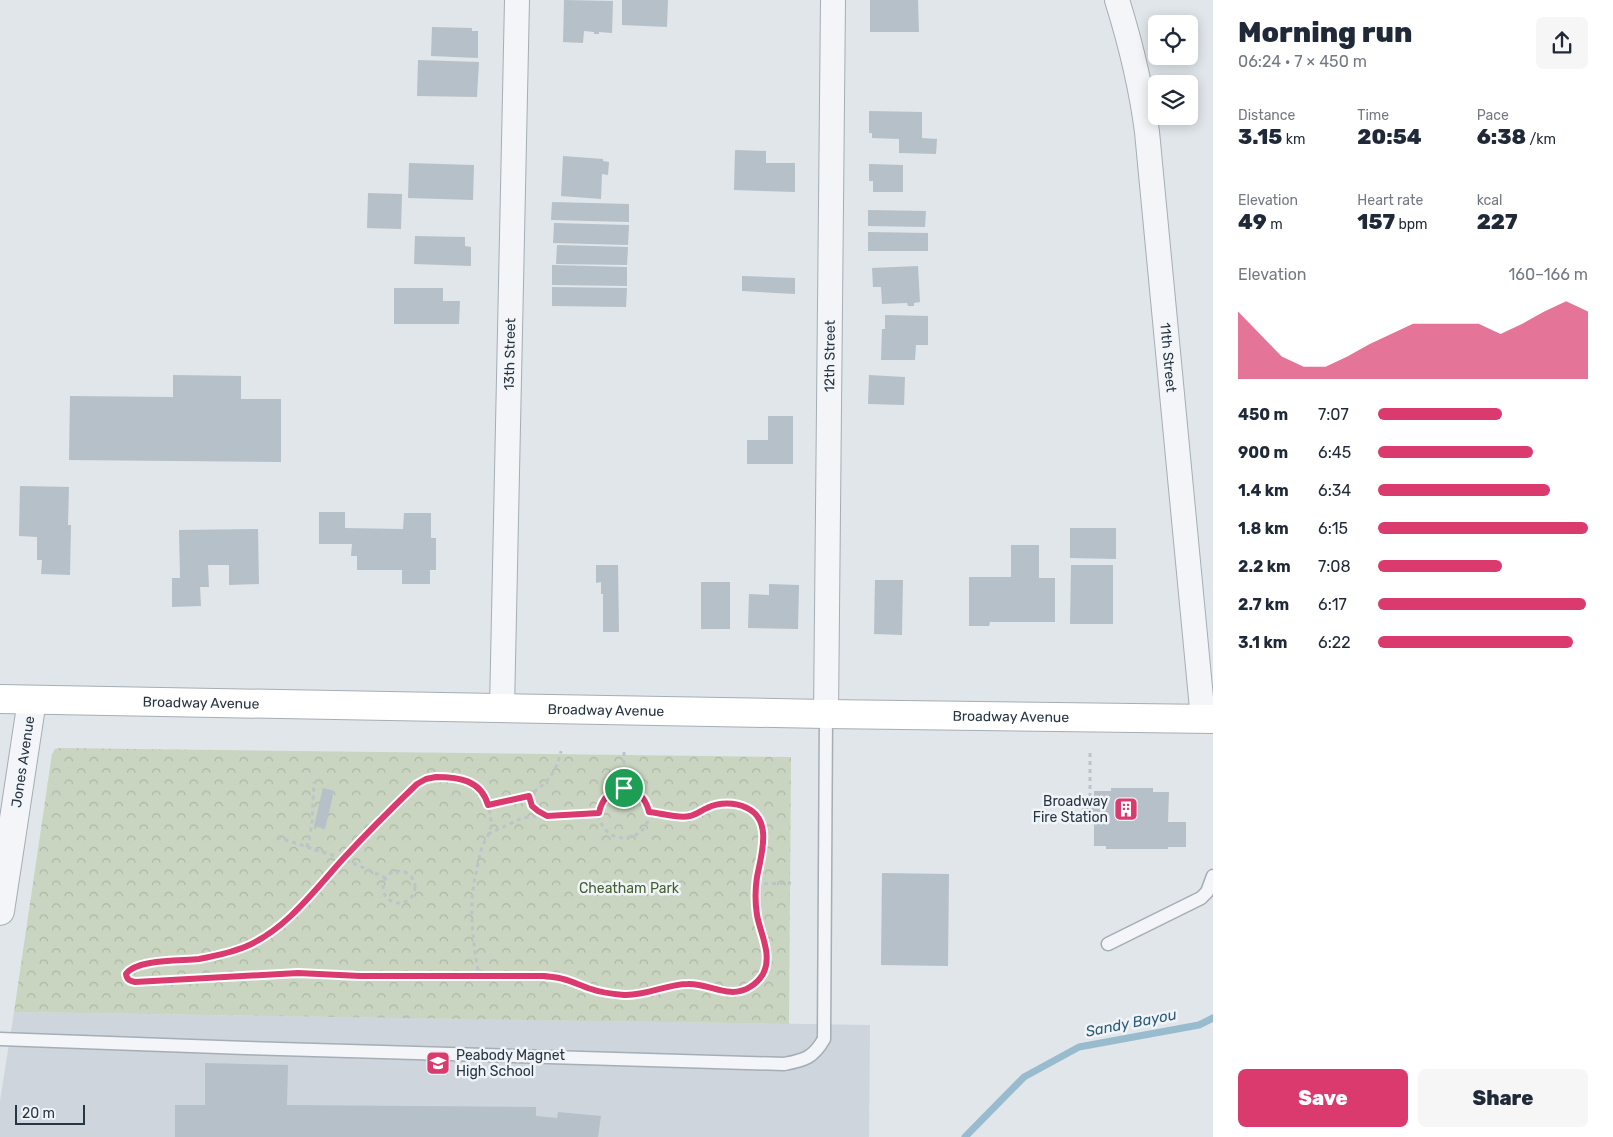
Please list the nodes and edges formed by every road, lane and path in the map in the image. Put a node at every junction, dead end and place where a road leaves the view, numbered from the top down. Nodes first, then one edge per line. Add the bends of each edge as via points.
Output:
1 (517, 0) edge
2 (833, 0) edge
3 (1117, 0) edge
4 (0, 699) edge
5 (32, 700) junction
6 (502, 709) junction
7 (826, 714) junction
8 (1208, 719) edge
9 (561, 751) dead end
10 (624, 752) dead end
11 (1090, 752) dead end
12 (314, 782) dead end
13 (624, 788) junction
14 (529, 796) junction
15 (1090, 796) dead end
16 (488, 805) junction
17 (649, 812) junction
18 (599, 813) junction
19 (547, 816) junction
20 (488, 834) junction
21 (277, 837) dead end
22 (307, 847) junction
23 (344, 859) junction
24 (1213, 876) edge
25 (386, 878) junction
26 (791, 883) dead end
27 (756, 884) junction
28 (0, 911) edge
29 (1108, 944) dead end
30 (479, 976) junction
31 (0, 1039) edge

1 - 6 street, 13th Street
2 - 7 street, 12th Street
3 - 8 street, 11th Street via 1142,91
4 - 5 main road, Broadway Avenue
5 - 6 main road, Broadway Avenue
5 - 28 street, Jones Avenue
6 - 7 main road, Broadway Avenue
7 - 8 main road, Broadway Avenue
7 - 31 lane via 824,1039 816,1052 803,1060 764,1064
9 - 14 path via 551,775
10 - 13 path
11 - 15 path
12 - 22 path via 312,824
13 - 17 path via 642,796
13 - 18 path via 604,797
14 - 16 path
14 - 19 path via 532,806
16 - 20 path via 492,825
16 - 23 path via 472,783 462,778 426,779 411,789
17 - 18 path via 640,833 625,838 610,834 600,821
17 - 27 path via 690,816 723,803 749,808 762,828 764,842
18 - 19 path
19 - 20 path via 520,819
20 - 30 path via 475,876 473,906 473,937
21 - 22 path
22 - 23 path
23 - 25 path
23 - 30 path via 267,936 222,955 136,967 128,970 126,978 135,982 298,973
24 - 29 lane via 1201,898
25 - 25 path via 399,871 409,874 415,888 412,897 403,903 392,902 383,888
26 - 27 path
27 - 30 path via 758,916 767,961 763,974 744,990 731,992 688,984 625,995 602,993 544,976

